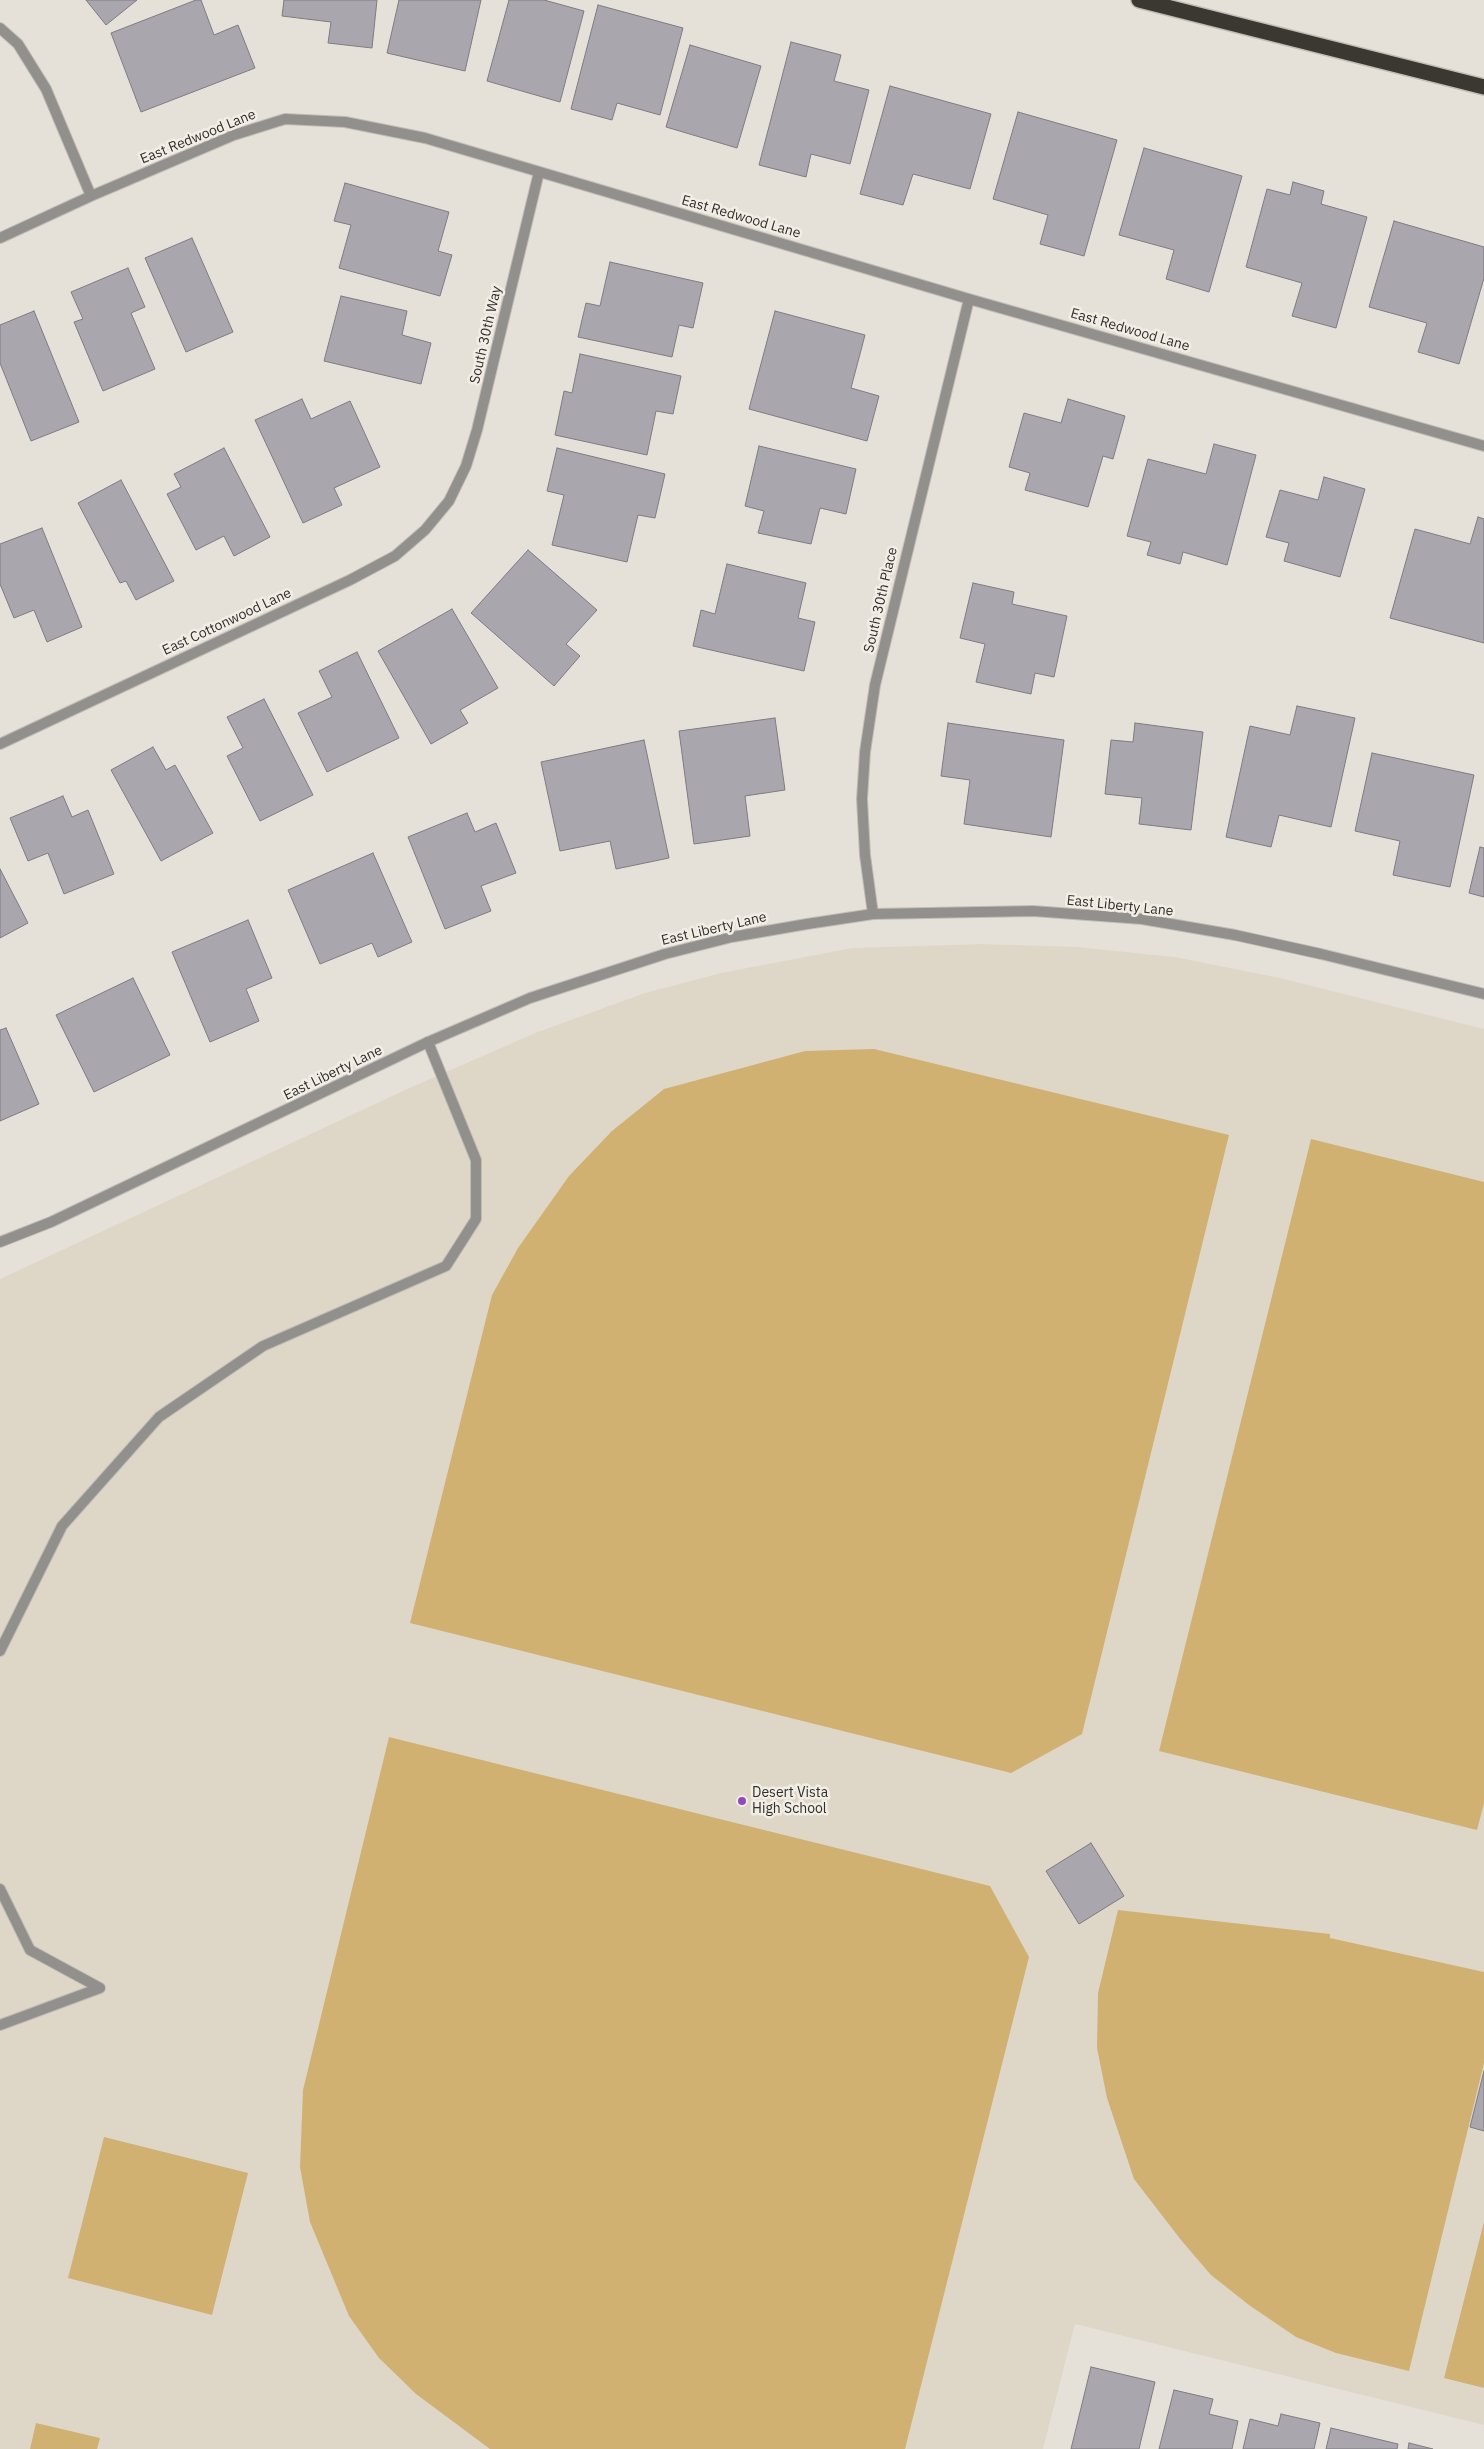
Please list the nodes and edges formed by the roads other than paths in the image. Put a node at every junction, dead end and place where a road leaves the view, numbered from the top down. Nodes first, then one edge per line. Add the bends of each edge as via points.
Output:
1 (1139, 0) edge
2 (0, 28) edge
3 (1484, 87) edge
4 (539, 172) junction
5 (91, 196) junction
6 (0, 238) edge
7 (969, 298) junction
8 (1484, 446) edge
9 (449, 501) joint
10 (0, 744) edge
11 (873, 914) junction
12 (1484, 994) edge
13 (428, 1042) junction
14 (0, 1242) edge
15 (0, 1651) edge
16 (0, 1889) edge
17 (0, 2025) edge

1 - 3 highway
2 - 5 street via 18,44 46,89
4 - 5 street, East Redwood Lane via 425,138 345,122 285,119 234,135
4 - 7 street, East Redwood Lane
4 - 9 street, South 30th Way via 477,430 466,466
5 - 6 street, East Redwood Lane
7 - 8 street, East Redwood Lane
7 - 11 street, South 30th Place via 875,685 862,799
9 - 10 street, East Cottonwood Lane via 425,530 395,556
11 - 12 street, East Liberty Lane via 1033,911 1142,919 1235,935
11 - 13 street, East Liberty Lane via 732,937 665,954 530,998
13 - 14 street, East Liberty Lane via 60,1218
13 - 15 street via 476,1160 476,1219 446,1266 263,1346 159,1417 62,1526
16 - 17 street via 30,1950 100,1988

